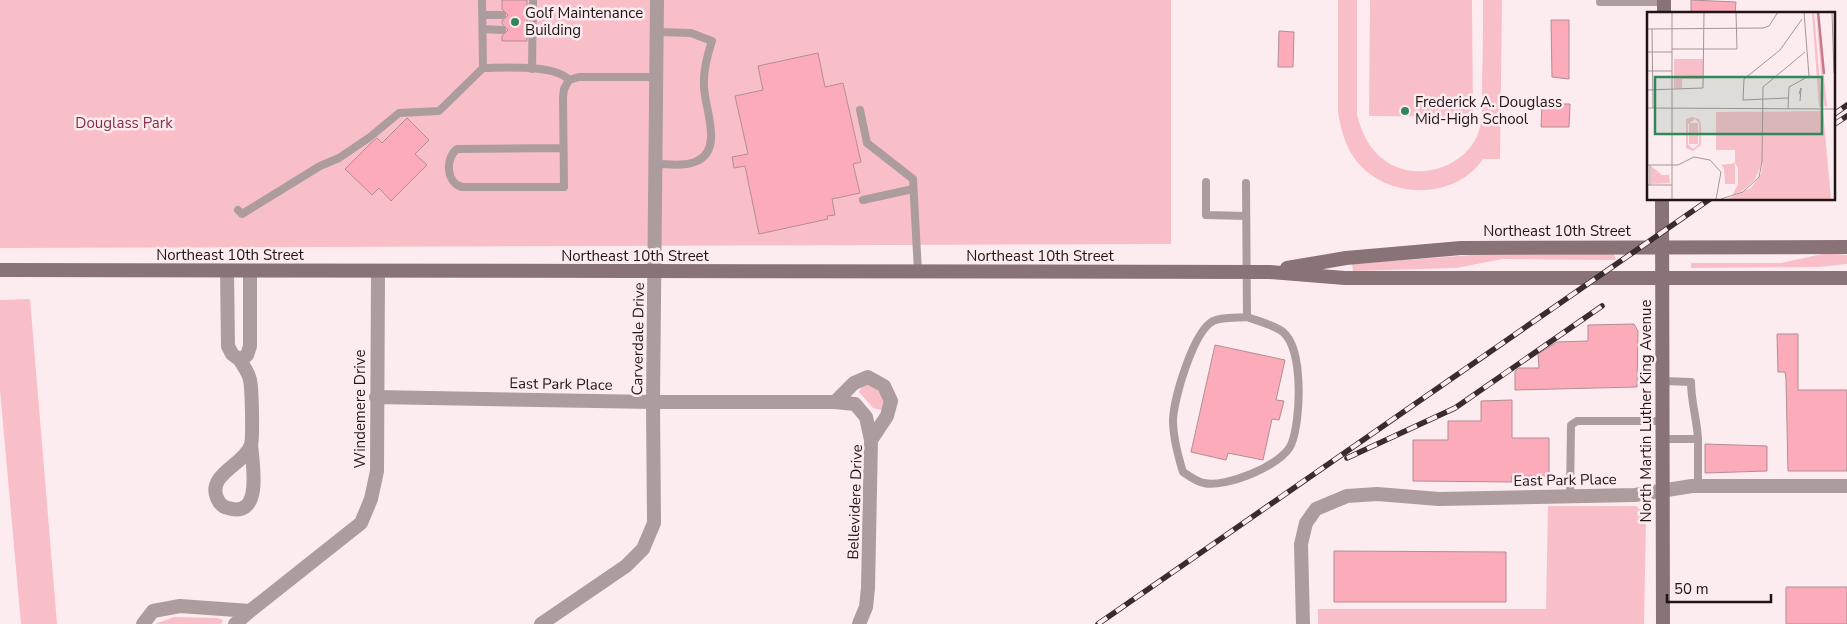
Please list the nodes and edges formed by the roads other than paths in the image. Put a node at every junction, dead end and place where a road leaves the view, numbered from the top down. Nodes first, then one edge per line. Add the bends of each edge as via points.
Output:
1 (482, 0) edge
2 (533, 0) edge
3 (657, 0) edge
4 (1600, 2) dead end
5 (1664, 5) edge
6 (482, 15) junction
7 (502, 15) dead end
8 (483, 30) junction
9 (502, 30) dead end
10 (656, 32) junction
11 (483, 68) junction
12 (532, 69) junction
13 (656, 77) junction
14 (569, 80) junction
15 (860, 110) dead end
16 (564, 148) junction
17 (655, 164) junction
18 (1206, 182) dead end
19 (1246, 183) dead end
20 (913, 189) junction
21 (863, 200) dead end
22 (1662, 200) edge
23 (238, 210) dead end
24 (1246, 216) junction
25 (1662, 247) junction
26 (1847, 247) edge
27 (0, 270) edge
28 (227, 271) junction
29 (250, 271) junction
30 (378, 272) junction
31 (918, 272) junction
32 (1246, 272) junction
33 (1269, 272) junction
34 (654, 273) junction
35 (1662, 277) junction
36 (1847, 278) edge
37 (1247, 317) junction
38 (240, 360) junction
39 (1662, 381) junction
40 (376, 397) junction
41 (653, 402) junction
42 (834, 402) junction
43 (1662, 421) junction
44 (1662, 439) junction
45 (1698, 439) junction
46 (871, 440) junction
47 (251, 444) dead end
48 (1698, 486) junction
49 (1847, 486) edge
50 (1663, 490) junction
51 (1570, 496) junction
52 (250, 611) junction
53 (143, 624) edge
54 (235, 624) edge
55 (541, 624) edge
56 (859, 624) edge
57 (1303, 624) edge
58 (1663, 624) edge

1 - 6 lane
2 - 12 lane
3 - 10 street, Carverdale Drive
4 - 5 lane
6 - 7 lane
6 - 8 lane
8 - 9 lane
8 - 11 lane
10 - 13 street, Carverdale Drive
10 - 17 lane via 691,33 712,41 704,78 711,133 707,153 691,163
11 - 12 lane
11 - 23 lane via 439,111 399,113 339,158 320,166 242,214
12 - 14 lane via 564,75
13 - 14 lane via 579,77
13 - 17 street, Carverdale Drive
14 - 16 lane via 564,89
15 - 20 lane via 867,142 913,179
16 - 16 lane via 564,187 462,187 450,176 450,159 457,149
17 - 34 street, Carverdale Drive
18 - 24 lane via 1206,215
19 - 24 lane
20 - 21 lane
20 - 31 lane
22 - 25 main road, North Martin Luther King Avenue
24 - 32 lane
25 - 26 main road, Northeast 10th Street
25 - 33 main road, Northeast 10th Street via 1461,248 1346,258
25 - 35 main road, North Martin Luther King Avenue
27 - 28 main road, Northeast 10th Street
28 - 29 main road, Northeast 10th Street
28 - 38 street via 228,346
29 - 30 main road, Northeast 10th Street
29 - 38 street via 250,346 247,355
30 - 34 main road, Northeast 10th Street
30 - 40 street, Windemere Drive
31 - 32 main road, Northeast 10th Street
31 - 34 main road, Northeast 10th Street
32 - 33 main road, Northeast 10th Street
32 - 37 lane
33 - 35 main road, Northeast 10th Street via 1346,278
34 - 41 street, Carverdale Drive
35 - 36 main road, Northeast 10th Street
35 - 39 main road, North Martin Luther King Avenue
37 - 37 lane via 1283,332 1295,351 1299,415 1290,447 1272,464 1225,484 1203,483 1184,472 1176,451 1174,419 1181,379 1200,334 1213,321
38 - 47 street via 250,379
39 - 43 main road, North Martin Luther King Avenue
39 - 45 lane via 1691,382
40 - 41 street, East Park Place
40 - 52 street, Windemere Drive via 377,471 361,523
41 - 42 street, East Park Place
41 - 55 street, Carverdale Drive via 654,524 643,549 626,566
42 - 46 street, East Park Place via 856,404 866,417
42 - 46 street, Bellevidere Drive via 854,383 868,377 884,386 892,401 888,416
43 - 44 main road, North Martin Luther King Avenue
43 - 51 lane via 1577,420 1571,425
44 - 45 lane
44 - 50 main road, North Martin Luther King Avenue
45 - 48 lane
46 - 56 street, Bellevidere Drive via 868,588 866,607
48 - 49 street, East Park Place
48 - 50 street, East Park Place
50 - 51 street, East Park Place via 1635,495
50 - 58 main road, North Martin Luther King Avenue
51 - 57 street, East Park Place via 1439,499 1377,494 1347,496 1316,509 1306,524 1301,544
52 - 53 street via 180,606 153,612
52 - 54 street, Windemere Drive

